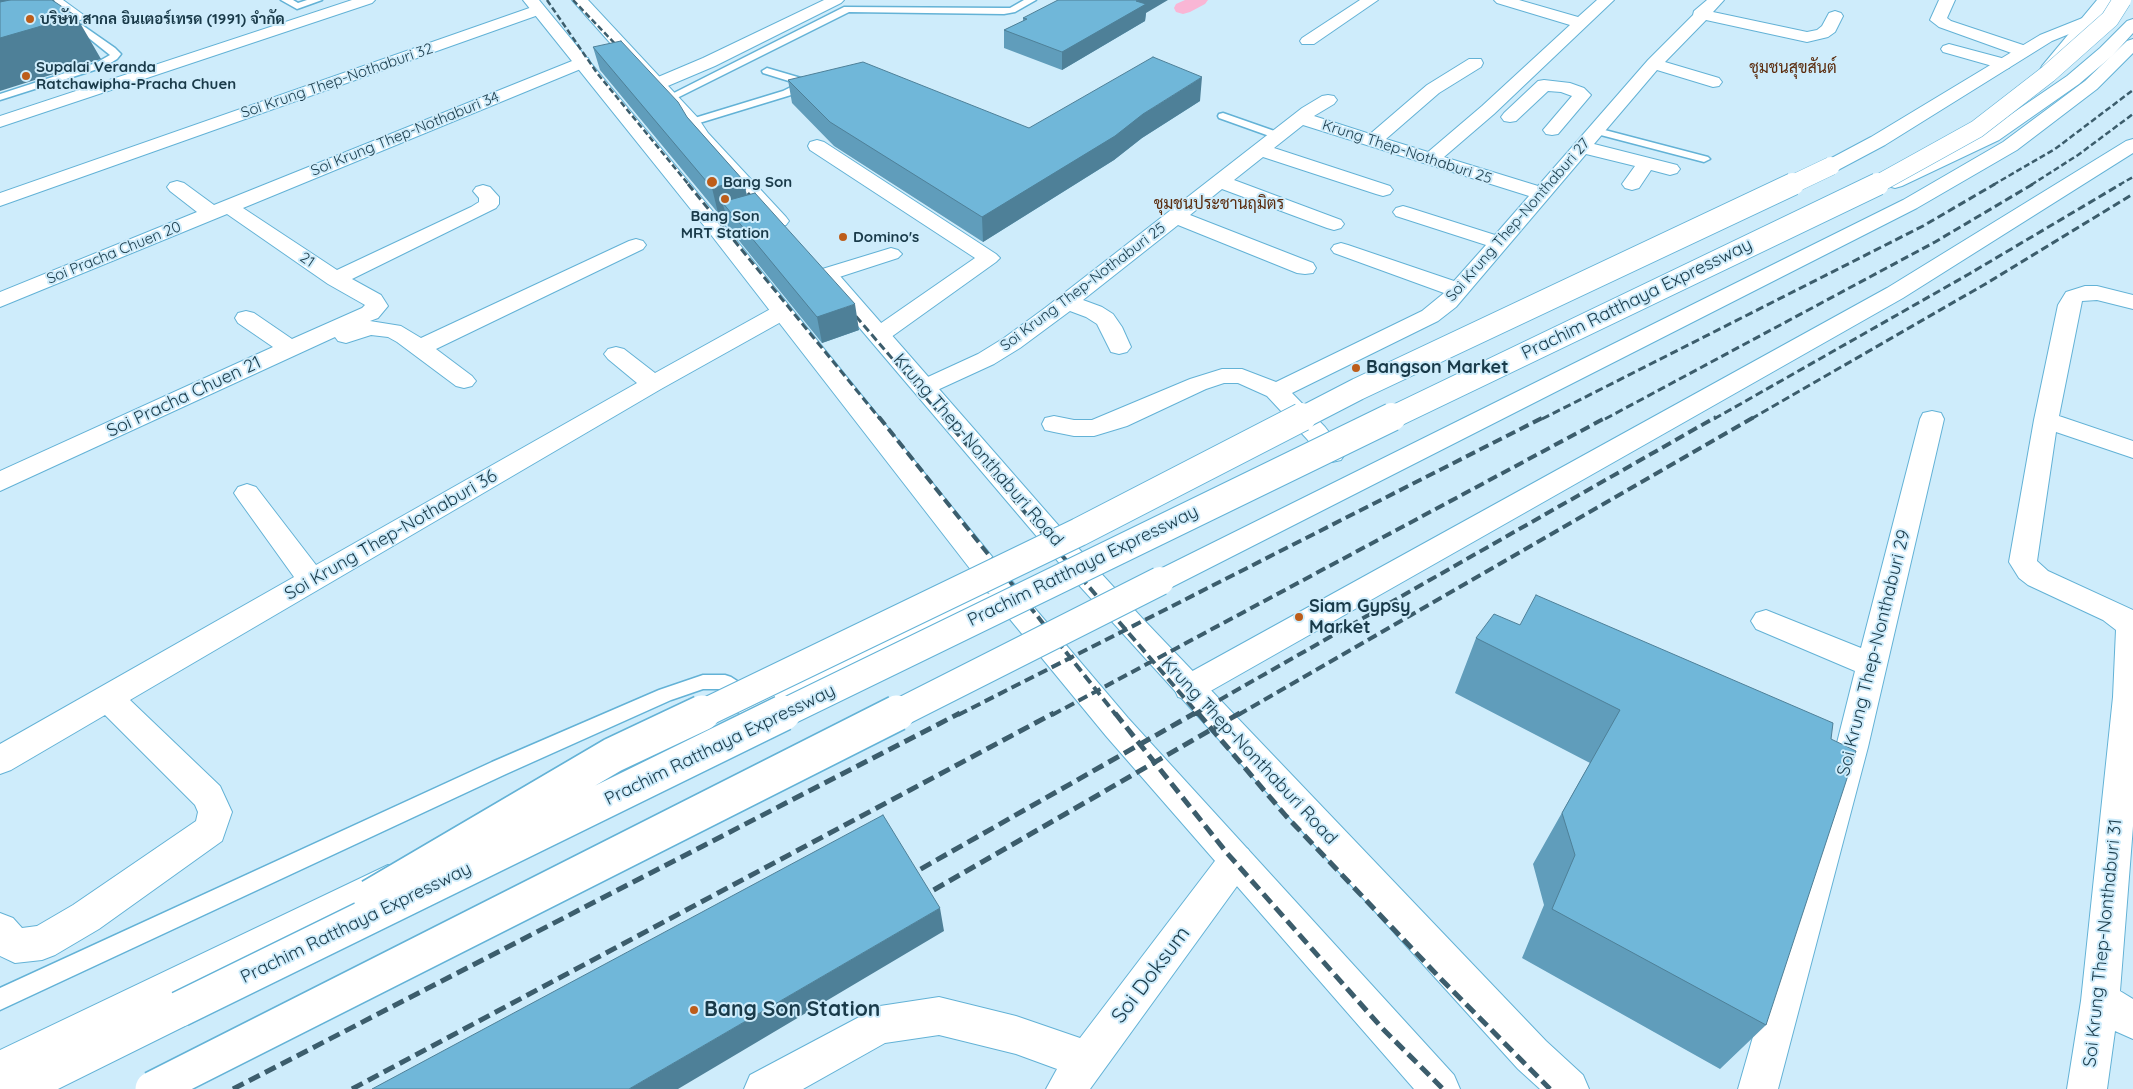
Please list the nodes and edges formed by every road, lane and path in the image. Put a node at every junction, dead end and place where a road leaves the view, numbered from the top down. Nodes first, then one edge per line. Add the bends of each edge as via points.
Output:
1 (52, 0) edge
2 (286, 0) edge
3 (317, 0) edge
4 (366, 0) edge
5 (836, 0) edge
6 (989, 0) edge
7 (1031, 0) edge
8 (1370, 0) edge
9 (1502, 0) edge
10 (1606, 0) edge
11 (1716, 0) edge
12 (1947, 0) edge
13 (2105, 0) edge
14 (2122, 0) edge
15 (582, 1) edge
16 (535, 5) edge
17 (969, 10) junction
18 (1700, 14) junction
19 (77, 16) edge
20 (1834, 16) dead end
21 (2090, 20) junction
22 (1581, 23) junction
23 (2133, 24) edge
24 (54, 32) edge
25 (1308, 41) dead end
26 (2133, 44) edge
27 (1949, 49) dead end
28 (2023, 51) junction
29 (582, 62) junction
30 (1475, 63) dead end
31 (1654, 64) junction
32 (2003, 64) junction
33 (767, 71) dead end
34 (1713, 82) dead end
35 (663, 91) junction
36 (0, 97) edge
37 (1328, 100) dead end
38 (1488, 110) junction
39 (1223, 116) dead end
40 (1301, 118) junction
41 (0, 122) edge
42 (692, 122) junction
43 (1279, 136) junction
44 (1992, 136) junction
45 (1589, 140) junction
46 (1372, 141) junction
47 (2133, 145) edge
48 (817, 146) dead end
49 (1262, 150) junction
50 (1431, 160) junction
51 (1704, 160) dead end
52 (1646, 163) junction
53 (1670, 168) dead end
54 (1221, 182) junction
55 (1632, 184) dead end
56 (177, 187) dead end
57 (1383, 190) dead end
58 (482, 191) dead end
59 (1542, 194) junction
60 (0, 200) edge
61 (220, 210) junction
62 (1403, 212) dead end
63 (740, 216) junction
64 (1176, 217) junction
65 (1334, 224) dead end
66 (794, 239) edge
67 (1499, 243) junction
68 (636, 245) dead end
69 (1342, 249) dead end
70 (891, 254) dead end
71 (1305, 268) dead end
72 (336, 279) junction
73 (1458, 290) junction
74 (0, 300) edge
75 (1067, 302) junction
76 (2133, 302) edge
77 (782, 312) junction
78 (370, 313) joint
79 (246, 318) dead end
80 (879, 335) junction
81 (327, 338) junction
82 (1119, 347) dead end
83 (290, 348) junction
84 (419, 348) junction
85 (616, 354) dead end
86 (274, 368) dead end
87 (464, 381) dead end
88 (654, 384) junction
89 (925, 387) junction
90 (1276, 390) junction
91 (1932, 419) dead end
92 (2046, 420) junction
93 (1054, 424) dead end
94 (2133, 450) edge
95 (1332, 454) junction
96 (0, 482) edge
97 (247, 493) dead end
98 (1077, 565) junction
99 (312, 580) junction
100 (1005, 593) junction
101 (1766, 621) dead end
102 (1872, 665) junction
103 (1189, 688) junction
104 (108, 698) junction
105 (2131, 698) edge
106 (756, 702) junction
107 (0, 760) edge
108 (1236, 860) junction
109 (0, 930) edge
110 (0, 999) edge
111 (2100, 1001) junction
112 (180, 1009) junction
113 (2133, 1020) edge
114 (0, 1070) edge
115 (1076, 1075) edge
116 (15, 1089) edge
117 (154, 1089) edge
118 (764, 1089) edge
119 (1440, 1089) edge
120 (1569, 1089) edge
121 (1758, 1089) edge
122 (2087, 1089) edge

1 - 19 main road
2 - 3 lane via 297,6
4 - 41 main road
5 - 35 main road via 709,62
6 - 17 lane
7 - 17 lane via 1012,10
8 - 25 main road
9 - 22 main road
10 - 22 main road
11 - 18 main road, Soi Krung Thep-Nonthaburi 27
12 - 28 main road via 1938,20
13 - 21 main road
14 - 112 main road, Prachim Ratthaya Expressway, bridge via 2110,19 1984,122 1878,184 1152,533
15 - 35 main road
16 - 29 main road
16 - 60 main road, Soi Krung Thep-Nothaburi 32
17 - 35 lane via 847,9
18 - 20 main road via 1807,37 1829,29
18 - 31 main road, Soi Krung Thep-Nonthaburi 27
21 - 28 main road
21 - 44 main road
22 - 38 main road
23 - 44 main road via 2073,80
24 - 36 lane via 82,28 116,54 100,65
26 - 117 main road, Prachim Ratthaya Expressway, bridge via 2092,85 2010,146 1910,204
27 - 32 main road
28 - 32 main road
29 - 61 main road, Soi Krung Thep-Nothaburi 34
29 - 63 main road
30 - 46 main road via 1433,89
31 - 34 main road
31 - 45 main road, Soi Krung Thep-Nonthaburi 27
32 - 112 main road, bridge via 1831,166 1358,389 1070,537 614,755
33 - 42 lane via 797,80 798,87
35 - 42 main road
37 - 40 main road
38 - 45 main road
38 - 50 main road
39 - 43 lane
40 - 43 main road, Krung Thep-Nothaburi 25
40 - 46 main road, Krung Thep-Nothaburi 25
42 - 63 main road
43 - 49 main road, Soi Krung Thep-Nothaburi 25
44 - 95 main road
45 - 51 lane
45 - 52 main road
45 - 59 main road, Soi Krung Thep-Nonthaburi 27
46 - 50 main road, Krung Thep-Nothaburi 25
47 - 103 main road via 1895,293
48 - 80 main road via 990,258
49 - 54 main road, Soi Krung Thep-Nothaburi 25
49 - 57 main road
50 - 59 main road, Krung Thep-Nothaburi 25
52 - 53 main road
52 - 55 main road
54 - 64 main road, Soi Krung Thep-Nothaburi 25
54 - 65 main road
56 - 61 main road, 21
58 - 72 main road via 489,197 489,204 478,211
59 - 67 main road, Soi Krung Thep-Nonthaburi 27
61 - 72 main road, 21
61 - 74 main road, Soi Pracha Chuen 20
62 - 67 main road
63 - 66 main road
63 - 77 main road
64 - 71 main road
64 - 75 main road, Soi Krung Thep-Nothaburi 25
67 - 73 main road, Soi Krung Thep-Nonthaburi 27
68 - 84 main road
69 - 73 main road
70 - 80 main road, Krung Thep-Nonthaburi Road via 821,269
72 - 78 main road, 21 via 373,300 377,306
73 - 90 main road, Soi Krung Thep-Nonthaburi 27 via 1430,316
75 - 82 main road via 1105,319
75 - 89 main road, Soi Krung Thep-Nothaburi 25 via 986,359
76 - 92 main road, Soi Krung Thep-Nonthaburi 31 via 2097,293 2074,297 2069,304
77 - 88 main road, Soi Krung Thep-Nothaburi 36
77 - 100 main road
78 - 81 main road, Soi Pracha Chuen 21
79 - 83 main road
80 - 89 main road, Krung Thep-Nonthaburi Road
81 - 83 main road, Soi Pracha Chuen 21
81 - 84 main road via 377,327 393,330
81 - 86 main road
83 - 96 main road, Soi Pracha Chuen 21
84 - 87 main road
85 - 88 main road
88 - 99 main road, Soi Krung Thep-Nothaburi 36
89 - 98 main road, Krung Thep-Nonthaburi Road
90 - 93 main road via 1242,376 1222,376 1094,428
90 - 95 main road
91 - 102 main road, Soi Krung Thep-Nonthaburi 29
92 - 94 main road
92 - 105 main road, Soi Krung Thep-Nonthaburi 31 via 2023,562 2038,578 2127,621 2131,630
95 - 98 main road
97 - 99 main road
98 - 100 main road
98 - 103 main road, Krung Thep-Nonthaburi Road
99 - 104 main road, Soi Krung Thep-Nothaburi 36
100 - 106 main road
100 - 108 main road
101 - 102 main road
102 - 121 main road, Soi Krung Thep-Nonthaburi 29
103 - 120 main road, Krung Thep-Nonthaburi Road via 1532,1055
104 - 107 main road, Soi Krung Thep-Nothaburi 36
104 - 109 main road via 208,796 215,812 210,830 86,917 42,943 15,946
105 - 111 main road, Soi Krung Thep-Nonthaburi 31
106 - 110 lane via 725,682 703,682 665,695
106 - 114 main road
108 - 115 main road, Soi Doksum
108 - 119 main road
111 - 113 main road
111 - 122 main road, Soi Krung Thep-Nonthaburi 31
112 - 116 main road, Prachim Ratthaya Expressway
115 - 118 main road via 1016,1036 939,1016 880,1026

